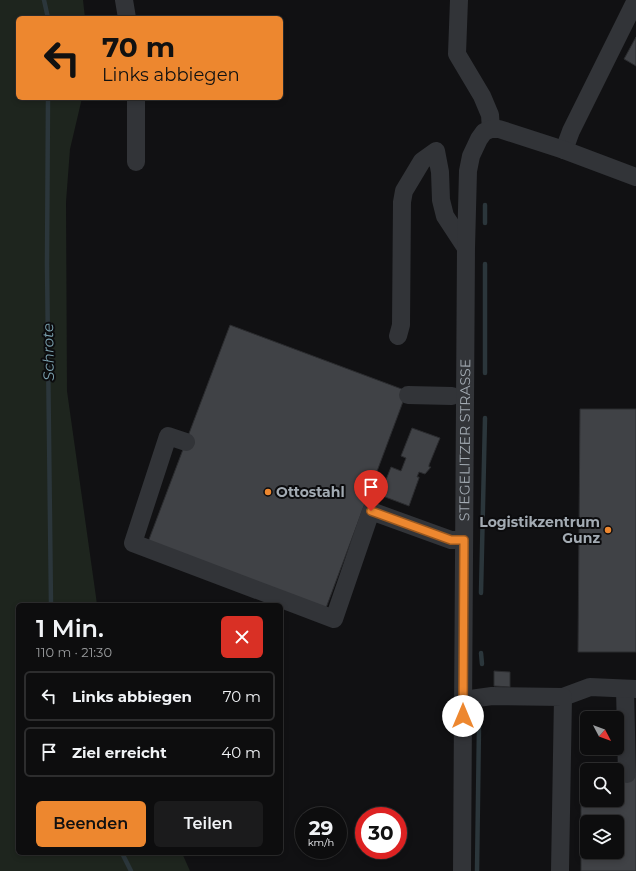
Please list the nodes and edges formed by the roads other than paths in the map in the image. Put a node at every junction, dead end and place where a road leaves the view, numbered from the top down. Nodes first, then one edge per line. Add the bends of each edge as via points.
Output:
1 (124, 0) edge
2 (459, 0) edge
3 (636, 0) edge
4 (127, 16) edge
5 (136, 100) edge
6 (491, 129) junction
7 (564, 150) junction
8 (136, 162) dead end
9 (636, 177) edge
10 (466, 248) junction
11 (398, 336) dead end
12 (408, 395) dead end
13 (452, 396) dead end
14 (186, 442) dead end
15 (464, 540) junction
16 (631, 689) edge
17 (563, 697) junction
18 (463, 700) junction
19 (627, 774) dead end
20 (462, 871) edge
21 (560, 871) edge

1 - 4 street
2 - 6 street via 457,54 482,96 490,115
3 - 7 street via 571,130
5 - 8 street
6 - 7 street via 499,129
6 - 10 street, STEGELITZER STRASSE via 484,132 471,156 468,171
7 - 9 street
10 - 11 street via 445,216 436,151 422,161 404,191 401,325
10 - 15 street, STEGELITZER STRASSE
12 - 13 street
14 - 15 street via 168,436 133,544 334,620 371,511 451,540
15 - 18 street, STEGELITZER STRASSE
16 - 17 street via 590,687
16 - 19 street
17 - 18 street via 492,696
17 - 21 street
18 - 20 street, STEGELITZER STRASSE

